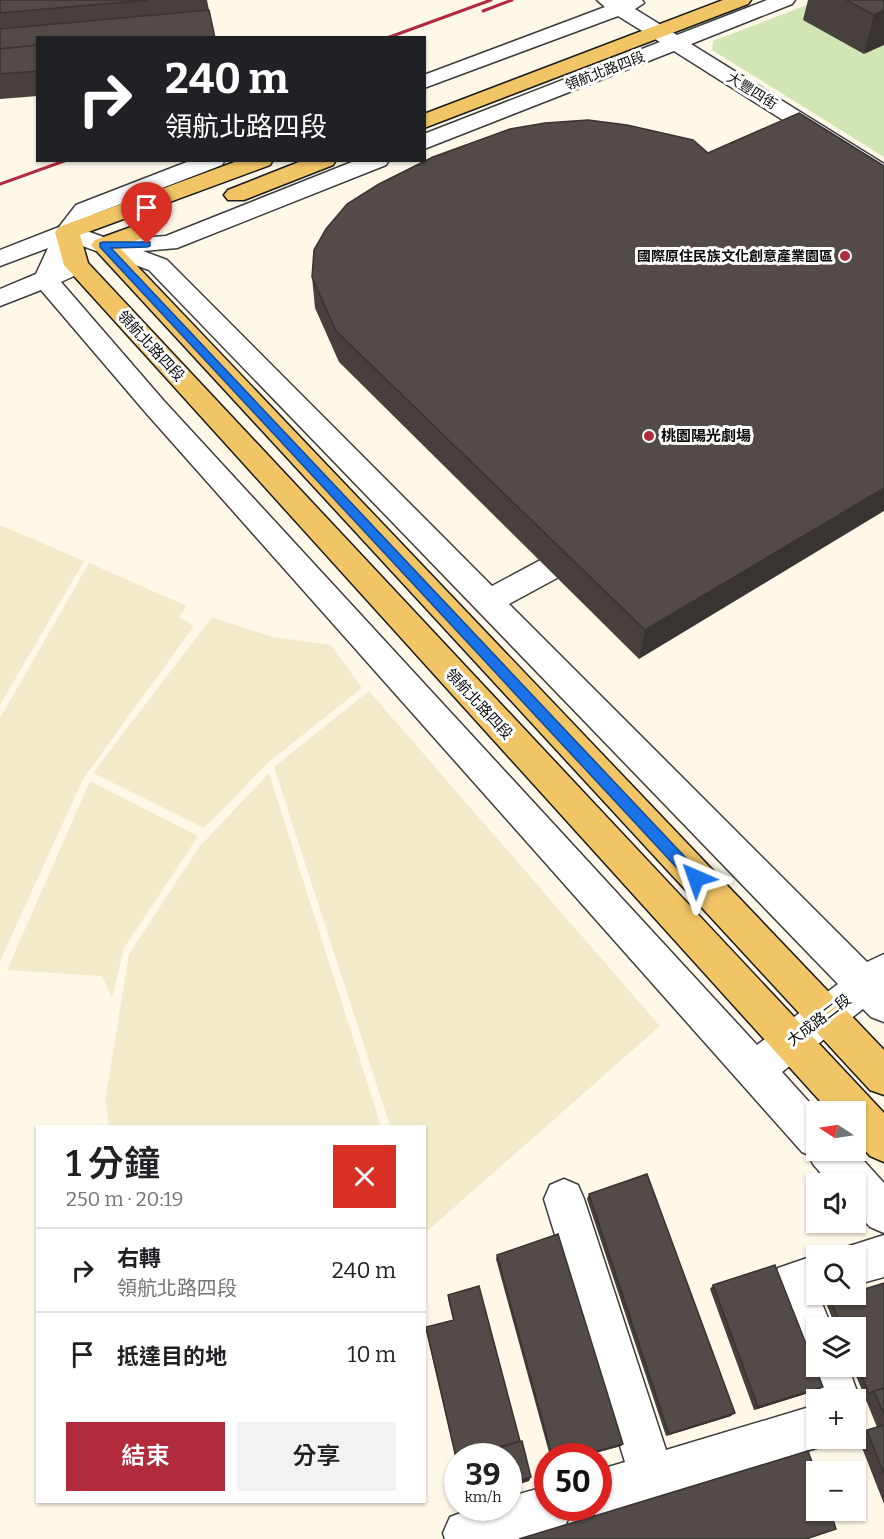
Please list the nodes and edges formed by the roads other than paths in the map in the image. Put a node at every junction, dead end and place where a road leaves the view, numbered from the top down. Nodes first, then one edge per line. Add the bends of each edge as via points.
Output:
1 (687, 0) edge
2 (741, 0) edge
3 (785, 0) edge
4 (638, 8) edge
5 (667, 38) junction
6 (426, 80) edge
7 (426, 98) edge
8 (426, 121) edge
9 (426, 141) edge
10 (209, 162) edge
11 (257, 162) edge
12 (320, 162) edge
13 (373, 162) edge
14 (884, 174) edge
15 (68, 232) junction
16 (103, 245) junction
17 (164, 254) junction
18 (0, 258) edge
19 (76, 265) junction
20 (46, 280) junction
21 (0, 298) edge
22 (571, 557) edge
23 (489, 601) junction
24 (877, 987) edge
25 (825, 1016) junction
26 (791, 1042) junction
27 (754, 1070) junction
28 (884, 1077) edge
29 (806, 1127) edge
30 (884, 1142) edge
31 (837, 1161) edge
32 (564, 1199) dead end
33 (884, 1213) edge
34 (884, 1256) edge
35 (866, 1261) edge
36 (806, 1279) edge
37 (806, 1317) edge
38 (806, 1430) edge
39 (652, 1477) junction
40 (612, 1489) edge
41 (534, 1513) edge
42 (466, 1533) dead end

1 - 4 main road
2 - 5 main road, 領航北路四段
3 - 5 street, 領航北路四段
4 - 5 street, 大豐四街
4 - 6 street
4 - 7 main road
5 - 8 main road, 領航北路四段
5 - 9 street, 領航北路四段
5 - 14 street, 大豐四街
10 - 15 street via 84,210
11 - 15 main road
12 - 16 main road
13 - 17 street
15 - 16 street
15 - 18 street
15 - 19 main road, 領航北路四段
15 - 20 street
16 - 17 street
16 - 19 street
16 - 25 main road
17 - 23 street
19 - 20 street
19 - 26 main road, 領航北路四段
20 - 21 street
20 - 27 street via 155,407
22 - 23 street
23 - 24 street
24 - 25 street, 大成路二段
25 - 26 street, 大成路二段
25 - 28 main road
26 - 27 street, 大成路二段
26 - 30 main road, 領航北路四段
27 - 29 street
31 - 33 street
32 - 39 street
34 - 35 street
36 - 37 street via 793,1282
38 - 39 street
39 - 40 street
41 - 42 street

